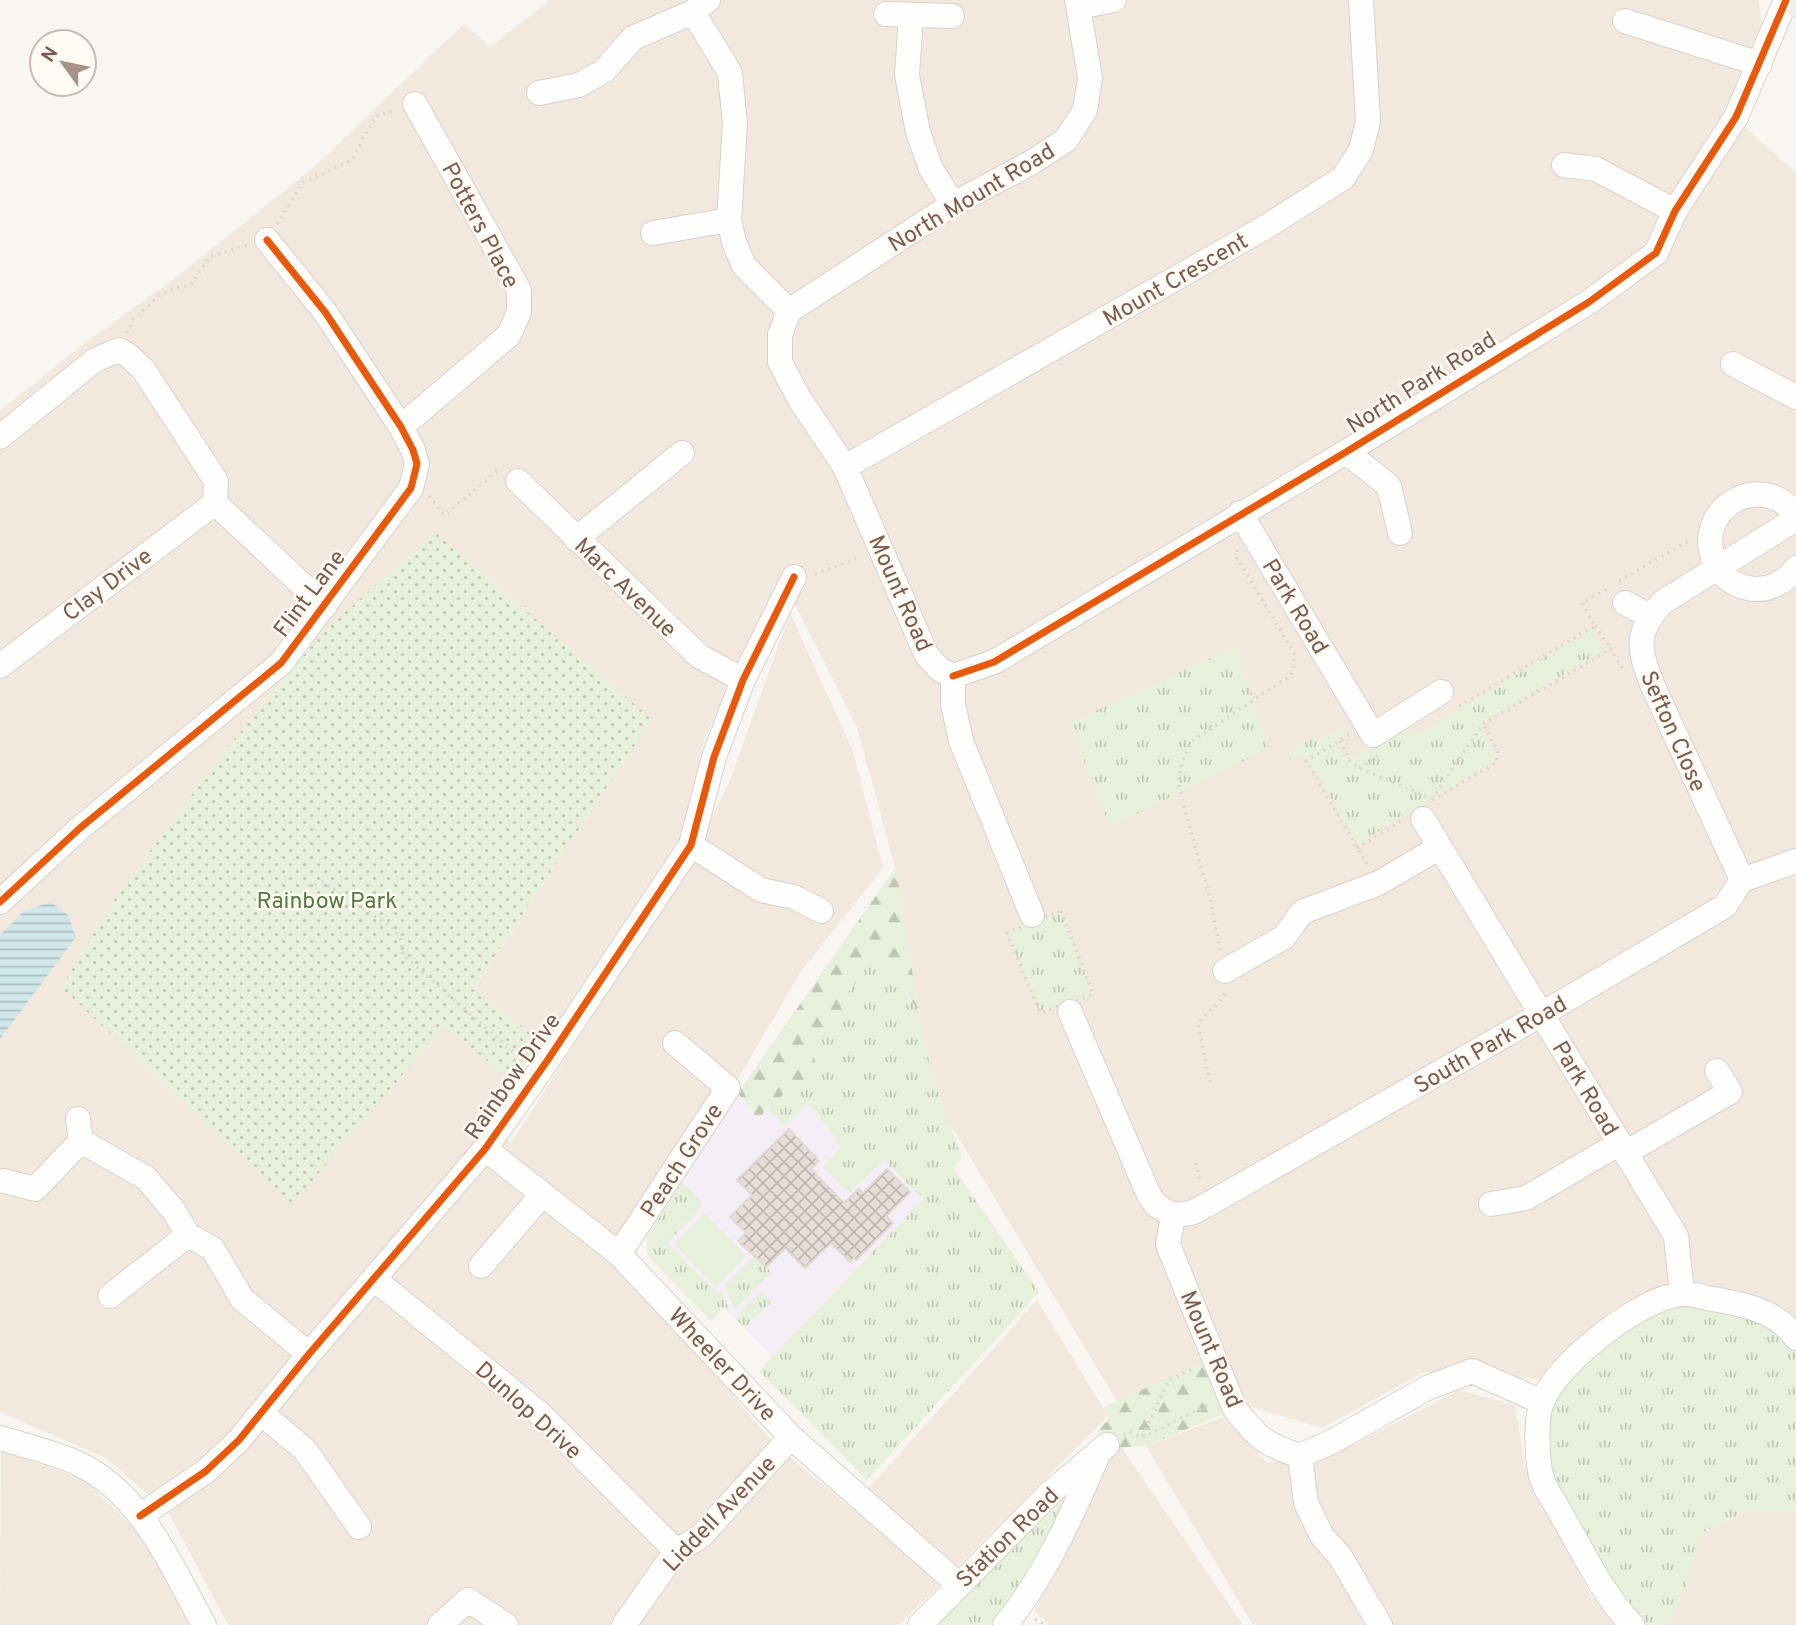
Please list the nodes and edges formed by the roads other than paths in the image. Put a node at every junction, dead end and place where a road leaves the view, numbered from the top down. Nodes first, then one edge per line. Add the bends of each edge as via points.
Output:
1 (1114, 0) edge
2 (1361, 0) edge
3 (1786, 0) edge
4 (1078, 4) edge
5 (700, 6) edge
6 (886, 14) dead end
7 (911, 15) junction
8 (952, 16) dead end
9 (1625, 21) dead end
10 (1760, 64) junction
11 (539, 93) dead end
12 (415, 104) dead end
13 (1564, 164) dead end
14 (953, 204) junction
15 (1675, 211) junction
16 (729, 220) junction
17 (653, 233) dead end
18 (267, 240) dead end
19 (789, 311) junction
20 (1732, 364) dead end
21 (1796, 397) edge
22 (401, 427) junction
23 (0, 437) edge
24 (1346, 452) junction
25 (682, 453) dead end
26 (845, 467) junction
27 (518, 481) road end
28 (215, 503) junction
29 (1240, 513) junction
30 (1796, 517) edge
31 (1400, 533) dead end
32 (576, 539) junction
33 (1717, 568) junction
34 (1796, 568) edge
35 (792, 580) road end
36 (1625, 603) dead end
37 (325, 606) junction
38 (1650, 616) junction
39 (0, 666) edge
40 (953, 676) junction
41 (743, 680) junction
42 (1446, 701) road end
43 (1421, 811) road end
44 (691, 845) junction
45 (1440, 847) junction
46 (1796, 861) edge
47 (1742, 880) junction
48 (0, 902) edge
49 (821, 911) dead end
50 (1032, 915) dead end
51 (1225, 971) road end
52 (1070, 1012) dead end
53 (1542, 1014) junction
54 (675, 1043) dead end
55 (1717, 1071) dead end
56 (1623, 1147) junction
57 (485, 1149) junction
58 (4, 1181) dead end
59 (542, 1195) junction
60 (1491, 1204) dead end
61 (1173, 1215) junction
62 (188, 1235) junction
63 (619, 1254) junction
64 (481, 1266) dead end
65 (374, 1279) junction
66 (1682, 1293) junction
67 (110, 1296) dead end
68 (1796, 1338) edge
69 (309, 1354) junction
70 (1542, 1402) junction
71 (261, 1413) junction
72 (791, 1437) junction
73 (0, 1438) edge
74 (1300, 1456) junction
75 (1049, 1494) junction
76 (1073, 1514) junction
77 (140, 1516) junction
78 (359, 1527) dead end
79 (676, 1551) junction
80 (958, 1584) junction
81 (204, 1625) edge
82 (440, 1625) edge
83 (506, 1625) edge
84 (624, 1625) edge
85 (920, 1625) edge
86 (1006, 1625) edge
87 (1380, 1625) edge
88 (1632, 1625) edge

1 - 4 street
2 - 26 street, Mount Crescent via 1368,121 1361,150 1343,178 1264,228
3 - 10 street, North Park Road
4 - 14 street, North Mount Road via 1090,78 1085,110 1066,140
5 - 11 street via 632,38 604,71 579,85
5 - 16 street via 730,73 735,124
6 - 7 street
7 - 8 street
7 - 14 street via 907,75 918,132 931,169
9 - 10 street
10 - 15 street, North Park Road via 1736,117
12 - 22 street, Potters Place via 521,301 509,335
13 - 15 street via 1596,169
14 - 19 street, North Mount Road
15 - 24 street, North Park Road via 1656,253 1589,302
16 - 17 street
16 - 19 street via 744,266
18 - 22 street via 326,312
19 - 26 street, Mount Road via 780,335 780,362
20 - 21 street
22 - 37 street, Flint Lane via 417,464 411,488
23 - 28 street via 95,360 119,350 142,369 216,481
24 - 29 street, North Park Road
24 - 31 street via 1389,486
25 - 32 street
26 - 40 street, Mount Road via 926,654
27 - 32 street, Marc Avenue
28 - 37 street
28 - 39 street, Clay Drive
29 - 40 street, North Park Road via 993,662
29 - 42 street, Park Road via 1369,738
30 - 33 street
30 - 33 street via 1785,503 1757,494 1728,504 1712,528 1711,554
32 - 41 street, Marc Avenue via 699,656
33 - 34 street via 1732,582 1754,589 1776,585
33 - 38 street via 1663,602
35 - 41 street, Rainbow Drive
36 - 38 street
37 - 48 street, Flint Lane via 281,663 80,828
38 - 47 street, Sefton Close via 1641,637 1642,658
40 - 50 street via 961,741
41 - 44 street, Rainbow Drive via 714,757
43 - 45 street, Park Road
44 - 49 street via 761,890 794,897
44 - 57 street, Rainbow Drive
45 - 51 street via 1379,883 1302,912 1284,937
45 - 53 street, Park Road
46 - 47 street
47 - 53 street, South Park Road via 1725,906
52 - 61 street via 1149,1195
53 - 56 street, Park Road
53 - 61 street, South Park Road via 1205,1206
54 - 63 street, Peach Grove via 727,1088
55 - 56 street via 1730,1092
56 - 60 street via 1526,1198
56 - 66 street, Park Road via 1676,1237
57 - 59 street, Wheeler Drive
57 - 65 street, Rainbow Drive
58 - 62 street via 36,1189 80,1130 146,1178
59 - 63 street, Wheeler Drive
59 - 64 street
61 - 74 street, Mount Road via 1168,1245 1235,1409 1270,1446
62 - 67 street
62 - 69 street via 213,1249 242,1299
63 - 72 street, Wheeler Drive
65 - 69 street, Rainbow Drive
65 - 79 street, Dunlop Drive via 538,1412
66 - 68 street via 1752,1306 1791,1330
66 - 70 street via 1660,1300 1591,1343 1565,1366
69 - 71 street, Rainbow Drive
70 - 74 street via 1472,1371 1427,1388
70 - 88 street via 1538,1439 1542,1478 1614,1606
71 - 77 street, Rainbow Drive via 206,1471
71 - 78 street via 305,1450
72 - 79 street, Liddell Avenue via 700,1537
72 - 80 street, Wheeler Drive
73 - 77 street via 78,1463 100,1475
74 - 87 street via 1306,1503
75 - 76 street
75 - 76 street, Station Road via 1103,1449
75 - 80 street, Station Road
76 - 86 street, Station Road
77 - 81 street
79 - 84 street, Liddell Avenue
80 - 85 street, Station Road
82 - 83 street via 468,1600

